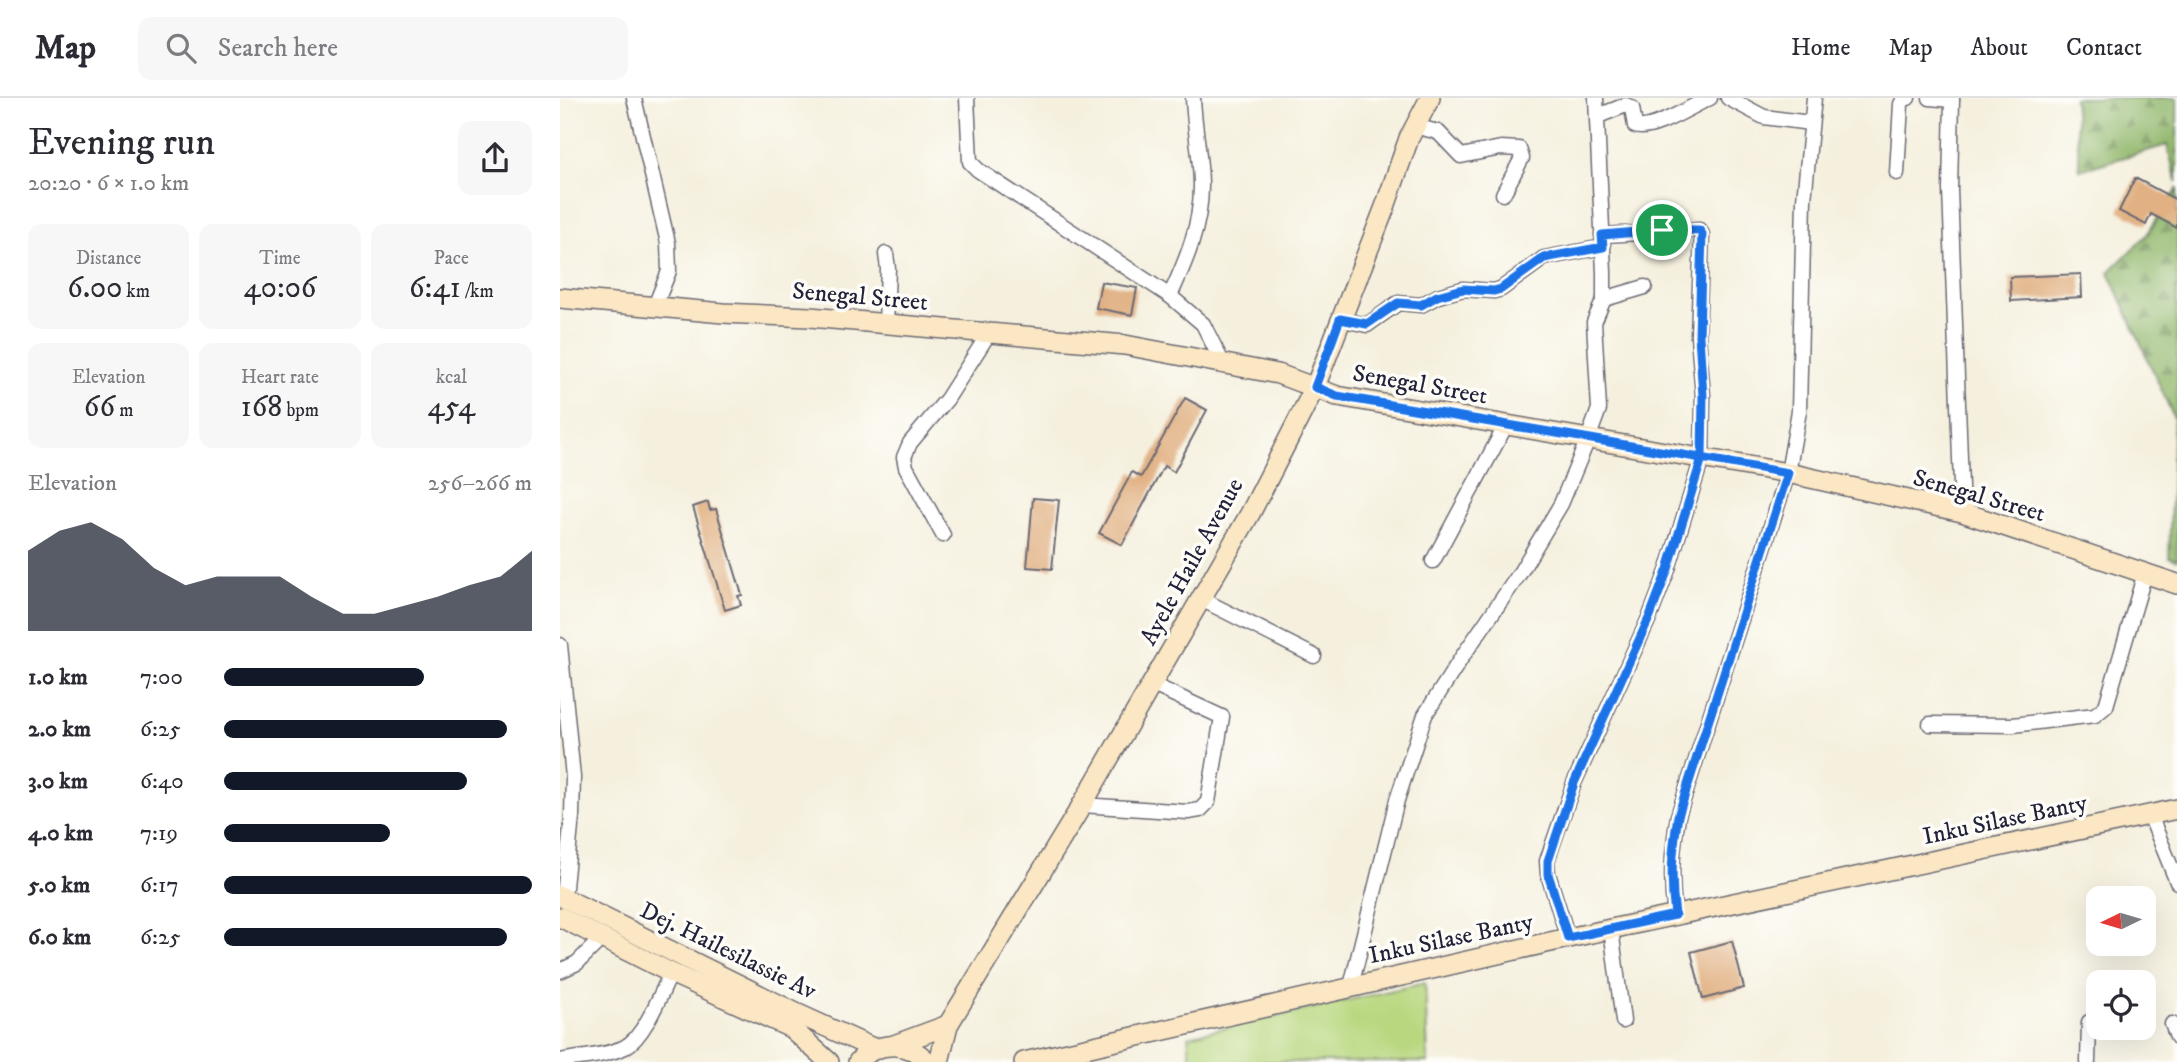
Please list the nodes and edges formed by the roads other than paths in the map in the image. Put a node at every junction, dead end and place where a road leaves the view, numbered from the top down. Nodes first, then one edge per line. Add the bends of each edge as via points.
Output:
1 (634, 98) edge
2 (967, 98) edge
3 (1193, 98) edge
4 (1430, 98) edge
5 (1596, 98) edge
6 (1710, 98) edge
7 (1728, 98) edge
8 (1814, 98) edge
9 (1908, 98) edge
10 (1930, 98) edge
11 (1952, 99) edge
12 (1598, 116) junction
13 (1810, 123) junction
14 (1414, 126) junction
15 (1897, 173) dead end
16 (1503, 194) dead end
17 (1602, 241) junction
18 (886, 254) dead end
19 (1645, 287) dead end
20 (1170, 296) junction
21 (560, 298) edge
22 (1604, 299) junction
23 (655, 306) junction
24 (1340, 319) junction
25 (886, 324) junction
26 (989, 333) junction
27 (1222, 362) junction
28 (1315, 387) junction
29 (1506, 425) junction
30 (1588, 439) junction
31 (1702, 458) junction
32 (1788, 473) junction
33 (1962, 512) junction
34 (943, 536) dead end
35 (1433, 561) dead end
36 (2145, 573) junction
37 (2177, 584) edge
38 (1201, 599) junction
39 (560, 645) edge
40 (1314, 656) dead end
41 (1151, 684) junction
42 (1930, 724) dead end
43 (1082, 805) junction
44 (2177, 809) edge
45 (2150, 815) junction
46 (2177, 881) edge
47 (561, 903) edge
48 (1675, 915) junction
49 (1611, 929) junction
50 (603, 937) junction
51 (1568, 938) junction
52 (560, 971) edge
53 (671, 973) junction
54 (1350, 986) junction
55 (1623, 1021) dead end
56 (948, 1026) junction
57 (2089, 1040) edge
58 (884, 1047) junction
59 (560, 1060) edge
60 (829, 1062) edge
61 (858, 1062) edge
62 (928, 1062) edge
63 (939, 1062) edge
64 (1024, 1062) edge
65 (2088, 1062) edge

1 - 23 street via 668,243 669,271
2 - 20 street via 970,162 978,170
3 - 20 street via 1201,185 1198,214 1194,240
4 - 14 main road, Ayele Haile Avenue
5 - 12 street
6 - 12 street via 1642,128 1635,125 1630,106
7 - 13 street via 1764,117
8 - 13 street
9 - 15 street via 1901,104
10 - 11 street
11 - 33 street via 1950,190
12 - 17 street
13 - 32 street via 1799,411
14 - 16 street via 1438,132 1461,156 1519,149 1522,158
14 - 24 main road, Ayele Haile Avenue
17 - 22 street
17 - 24 street via 1544,258 1501,289 1463,289 1421,305 1398,303 1367,324
17 - 31 street via 1662,230 1699,230 1702,234
18 - 25 street
19 - 22 street
20 - 27 street via 1203,324
21 - 23 main road, Senegal Street
22 - 30 street via 1594,322 1599,409
23 - 25 main road, Senegal Street
24 - 28 main road, Ayele Haile Avenue
25 - 26 main road, Senegal Street
26 - 27 main road, Senegal Street via 1082,340
26 - 34 street via 904,457
27 - 28 main road, Senegal Street
28 - 29 main road, Senegal Street via 1337,396
28 - 38 main road, Ayele Haile Avenue
29 - 30 main road, Senegal Street
29 - 35 street
30 - 31 main road, Senegal Street
30 - 54 street via 1560,504 1518,576 1425,715 1396,800
31 - 32 main road, Senegal Street
31 - 51 street via 1663,581 1574,783 1548,861
32 - 33 main road, Senegal Street
32 - 48 street via 1678,816 1671,855
33 - 36 main road, Senegal Street
36 - 37 main road, Senegal Street
36 - 42 street via 2106,706 2095,715 2013,725
38 - 40 street
38 - 41 main road, Ayele Haile Avenue
39 - 47 street via 573,778
41 - 43 main road, Ayele Haile Avenue
41 - 43 street via 1222,716 1208,802 1200,810 1188,811
43 - 56 main road, Ayele Haile Avenue
44 - 45 main road, Inku Silase Banty
45 - 46 street
45 - 48 main road, Inku Silase Banty
47 - 50 main road, Dej. Hailesilassie Av
47 - 58 main road, Dej. Hailesilassie Av via 798,1014
48 - 49 main road, Inku Silase Banty
49 - 51 main road, Inku Silase Banty
49 - 55 street
50 - 52 street via 577,963
50 - 53 main road, Dej. Hailesilassie Av
51 - 54 main road, Inku Silase Banty
53 - 59 street via 646,1022 626,1046
53 - 60 main road, Dej. Hailesilassie Av via 791,1028
54 - 64 main road, Inku Silase Banty
56 - 58 main road
56 - 63 main road, Ayele Haile Avenue
57 - 65 street
58 - 61 main road
58 - 62 main road, Dej. Hailesilassie Av via 915,1051

